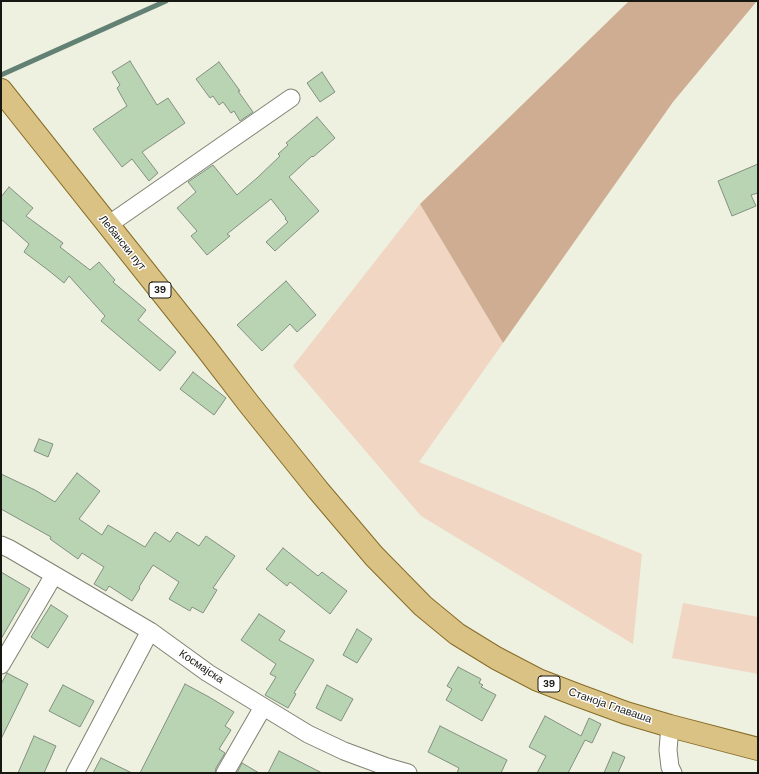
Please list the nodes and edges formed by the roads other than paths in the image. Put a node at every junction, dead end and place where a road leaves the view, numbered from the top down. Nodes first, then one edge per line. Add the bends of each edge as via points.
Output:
1 (1, 90) edge
2 (291, 98) dead end
3 (108, 225) junction
4 (318, 490) joint
5 (1, 545) edge
6 (54, 575) junction
7 (150, 631) junction
8 (1, 665) edge
9 (263, 707) junction
10 (670, 726) junction
11 (758, 749) edge
12 (386, 770) edge
13 (75, 773) edge
14 (225, 773) edge
15 (408, 773) edge
16 (673, 773) edge

1 - 3 main road, Лебански пут / 39
2 - 3 street
3 - 4 main road, Лебански пут / 39
4 - 10 main road, Станоја Главаша / 39 via 374,556 423,606 457,634 538,680 577,696
5 - 6 street, Космајска
6 - 7 street, Космајска
6 - 8 street
7 - 9 street, Космајска via 208,673
7 - 13 street
9 - 12 street, Космајска via 315,738
9 - 14 street
10 - 11 main road, Станоја Главаша / 39
10 - 16 street via 668,750
12 - 15 street, Космајска

